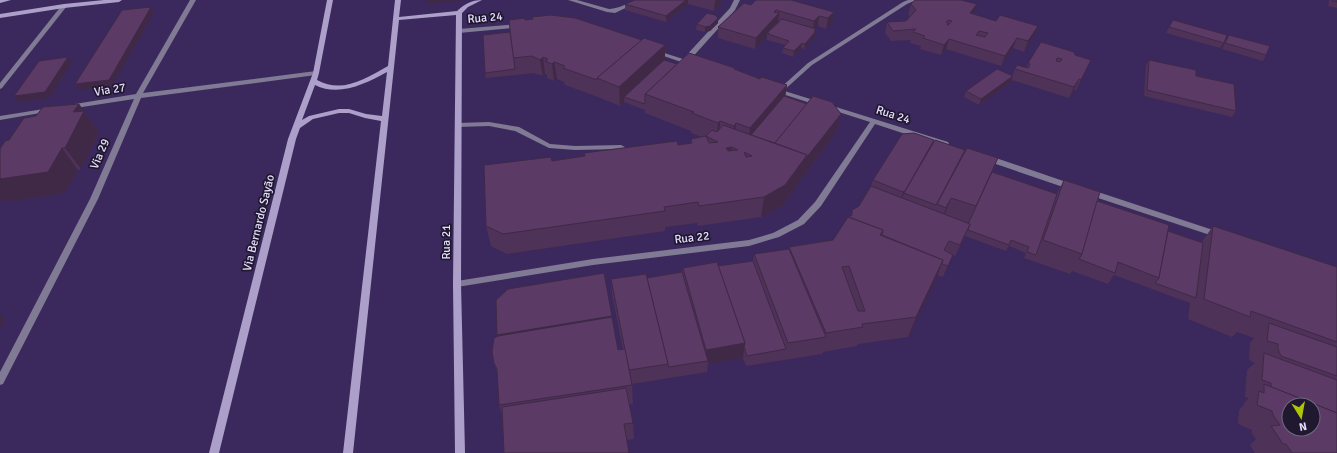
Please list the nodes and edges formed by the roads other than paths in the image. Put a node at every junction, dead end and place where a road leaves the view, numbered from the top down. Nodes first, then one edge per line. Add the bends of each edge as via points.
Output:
1 (8, 0) edge
2 (119, 0) edge
3 (193, 0) edge
4 (330, 0) edge
5 (398, 0) edge
6 (480, 0) edge
7 (571, 0) edge
8 (639, 0) edge
9 (737, 0) edge
10 (913, 0) edge
11 (0, 1) edge
12 (64, 6) junction
13 (459, 13) junction
14 (0, 16) edge
15 (396, 19) junction
16 (528, 25) edge
17 (459, 31) junction
18 (649, 50) edge
19 (684, 61) junction
20 (391, 66) junction
21 (699, 66) edge
22 (315, 77) junction
23 (0, 87) edge
24 (770, 88) edge
25 (780, 91) junction
26 (138, 96) junction
27 (62, 108) edge
28 (54, 109) edge
29 (0, 118) edge
30 (385, 119) junction
31 (874, 120) junction
32 (458, 125) junction
33 (292, 139) junction
34 (621, 147) edge
35 (955, 148) edge
36 (977, 155) edge
37 (1223, 237) edge
38 (457, 284) junction
39 (0, 380) edge
40 (214, 453) edge
41 (348, 453) edge
42 (460, 453) edge

1 - 11 main road
2 - 12 main road
3 - 26 street, Via 27
4 - 22 main road, Via Bernardo Sayão
5 - 15 main road
6 - 13 main road via 466,6
7 - 8 street via 615,11
9 - 19 street via 733,9
10 - 25 street via 810,64
12 - 14 main road
12 - 23 street
13 - 15 main road
13 - 17 main road, Rua 21
15 - 20 main road
16 - 17 street, Rua 24
17 - 32 main road, Rua 21
18 - 19 street
19 - 21 street
20 - 22 main road via 360,83 345,87 319,86
20 - 30 main road
22 - 26 street
22 - 33 main road, Via Bernardo Sayão
24 - 25 street, Rua 24
25 - 31 street, Rua 24
26 - 27 street, Via 27
26 - 39 street, Via 29 via 94,199
28 - 29 street
30 - 33 main road via 349,111 319,114 311,116 298,126
30 - 41 main road
31 - 35 street, Rua 24
31 - 38 street, Rua 22 via 818,204 801,222 776,235 749,243 593,262
32 - 34 street via 489,124 517,129 549,146
32 - 38 main road, Rua 21
33 - 40 main road, Via Bernardo Sayão
36 - 37 street
38 - 42 main road, Rua 21

